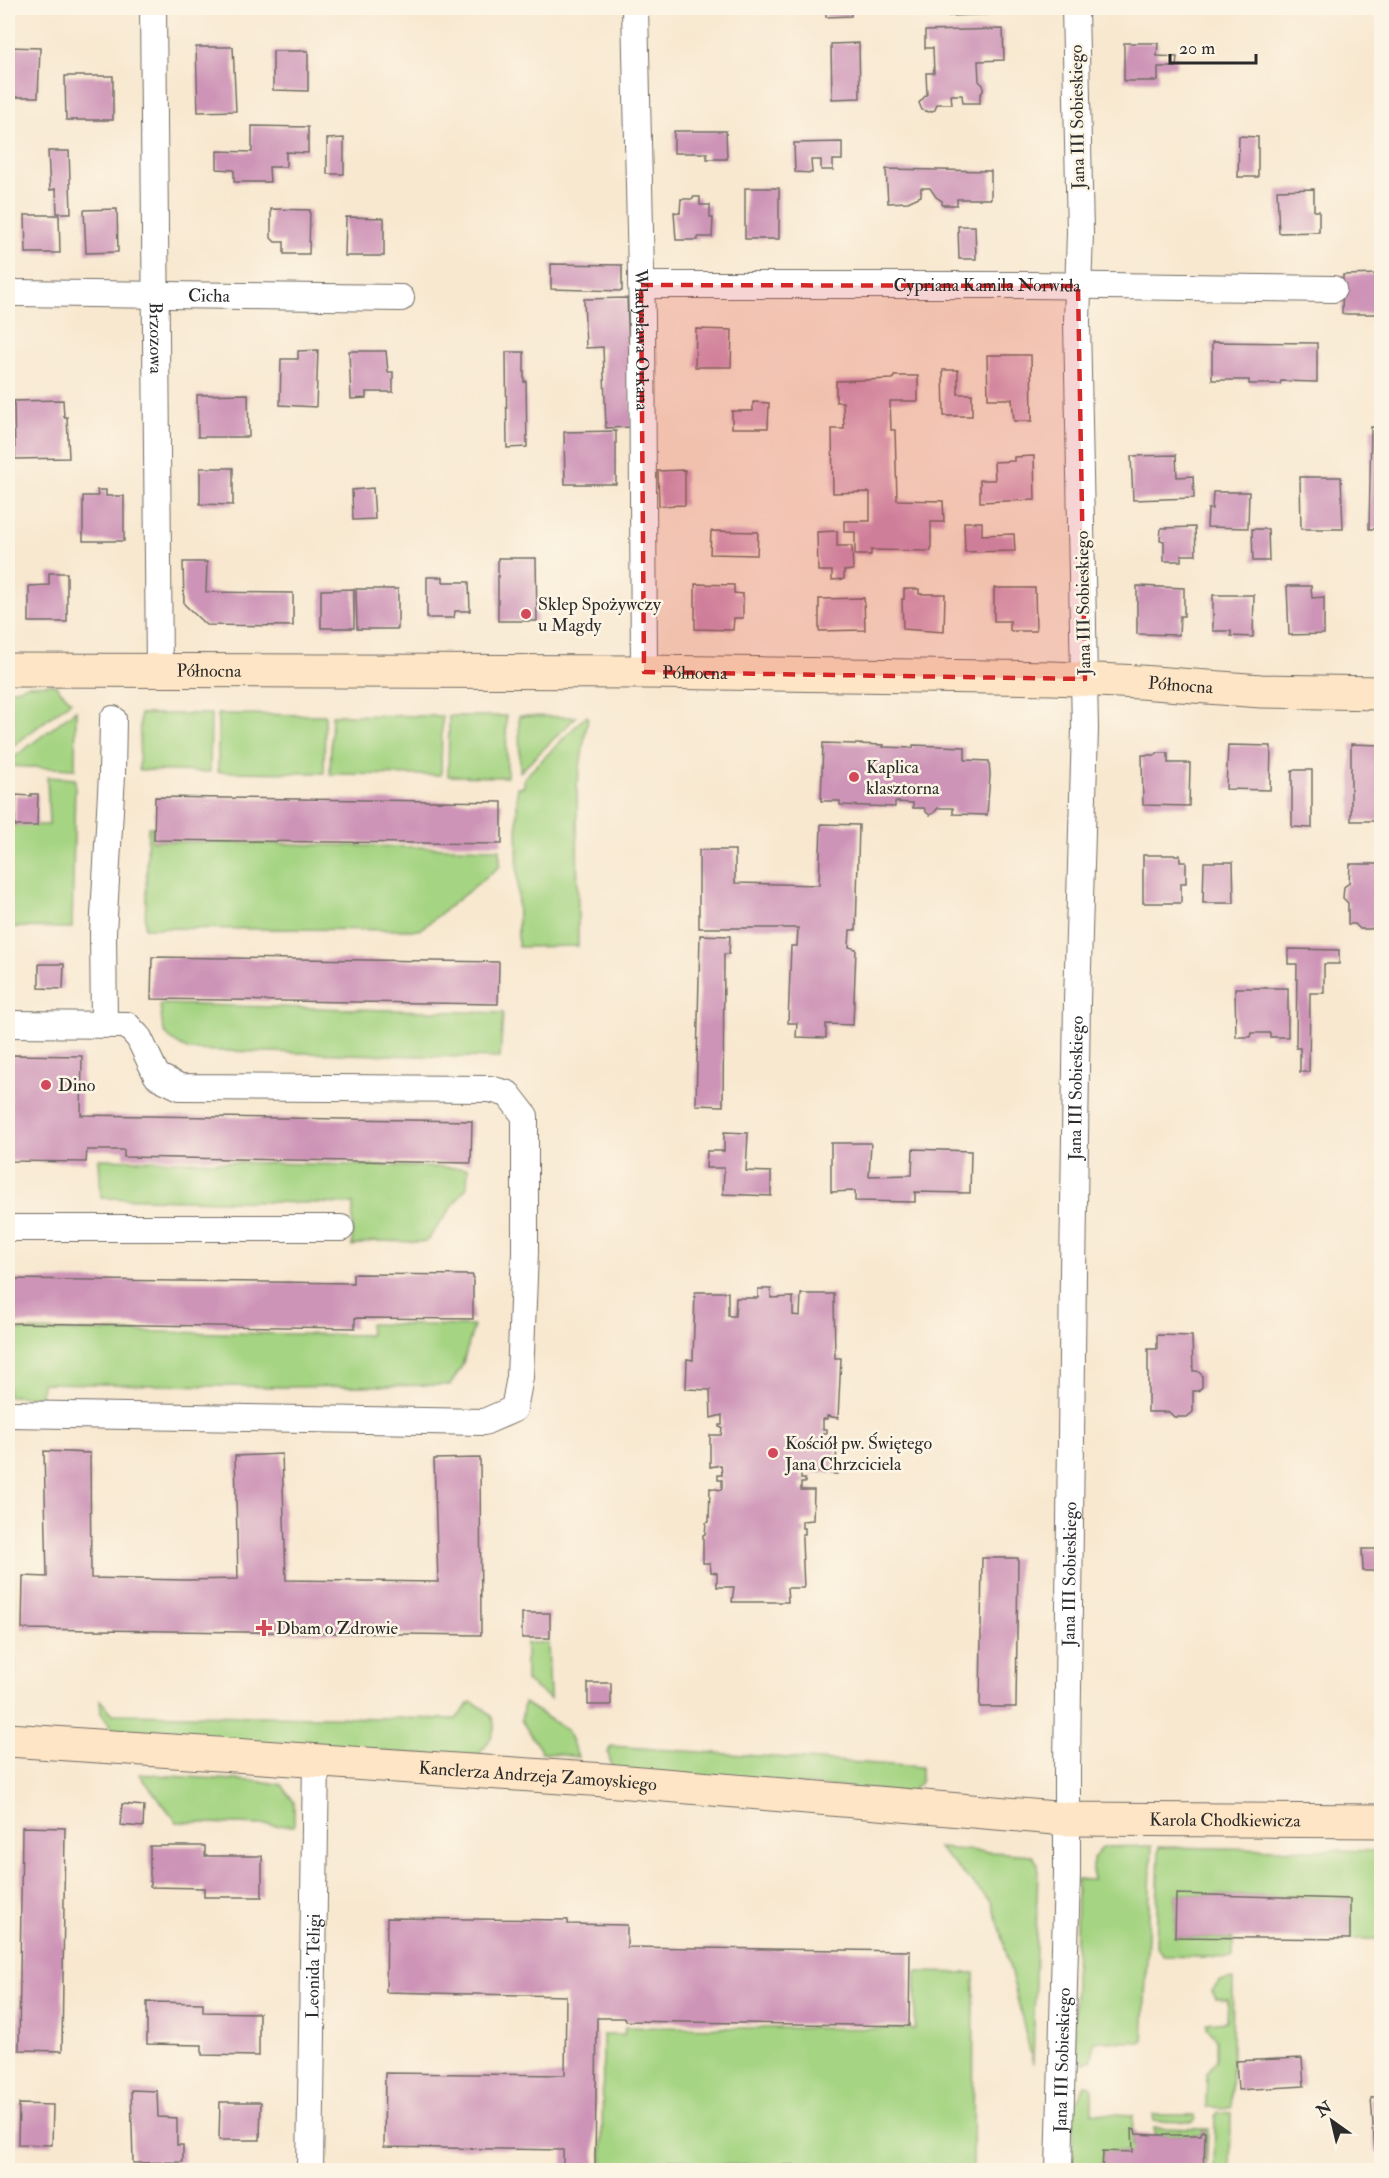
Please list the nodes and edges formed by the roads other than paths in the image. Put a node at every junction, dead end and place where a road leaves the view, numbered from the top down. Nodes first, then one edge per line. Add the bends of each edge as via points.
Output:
1 (153, 8) edge
2 (635, 8) edge
3 (1075, 8) edge
4 (641, 285) junction
5 (1078, 286) junction
6 (1333, 289) dead end
7 (15, 293) dead end
8 (157, 294) junction
9 (401, 298) dead end
10 (8, 670) edge
11 (159, 670) junction
12 (644, 672) junction
13 (1085, 679) junction
14 (1382, 693) edge
15 (113, 718) dead end
16 (8, 1024) edge
17 (104, 1024) junction
18 (8, 1228) edge
19 (341, 1228) dead end
20 (8, 1414) edge
21 (8, 1740) edge
22 (316, 1760) junction
23 (1067, 1819) junction
24 (1382, 1821) edge
25 (310, 2170) edge
26 (1059, 2170) edge

1 - 8 street, Brzozowa
2 - 4 street, Władysława Orkana
3 - 5 street, Jana III Sobieskiego
4 - 5 street, Cypriana Kamila Norwida
4 - 12 street, Władysława Orkana
5 - 6 street, Cypriana Kamila Norwida
5 - 13 street, Jana III Sobieskiego
7 - 8 street, Cicha
8 - 9 street, Cicha
8 - 11 street, Brzozowa
10 - 11 street, Północna
11 - 12 street, Północna
12 - 13 street, Północna
13 - 14 street, Północna via 1262,691
13 - 23 street, Jana III Sobieskiego
15 - 17 street via 103,933
16 - 17 street
17 - 20 street via 127,1024 139,1038 157,1076 180,1087 490,1089 508,1094 525,1116 525,1252 520,1377 514,1409 484,1422
18 - 19 street
21 - 22 street, Kanclerza Andrzeja Zamoyskiego
22 - 23 street, Kanclerza Andrzeja Zamoyskiego
22 - 25 street, Leonida Teligi
23 - 24 street, Karola Chodkiewicza
23 - 26 street, Jana III Sobieskiego

